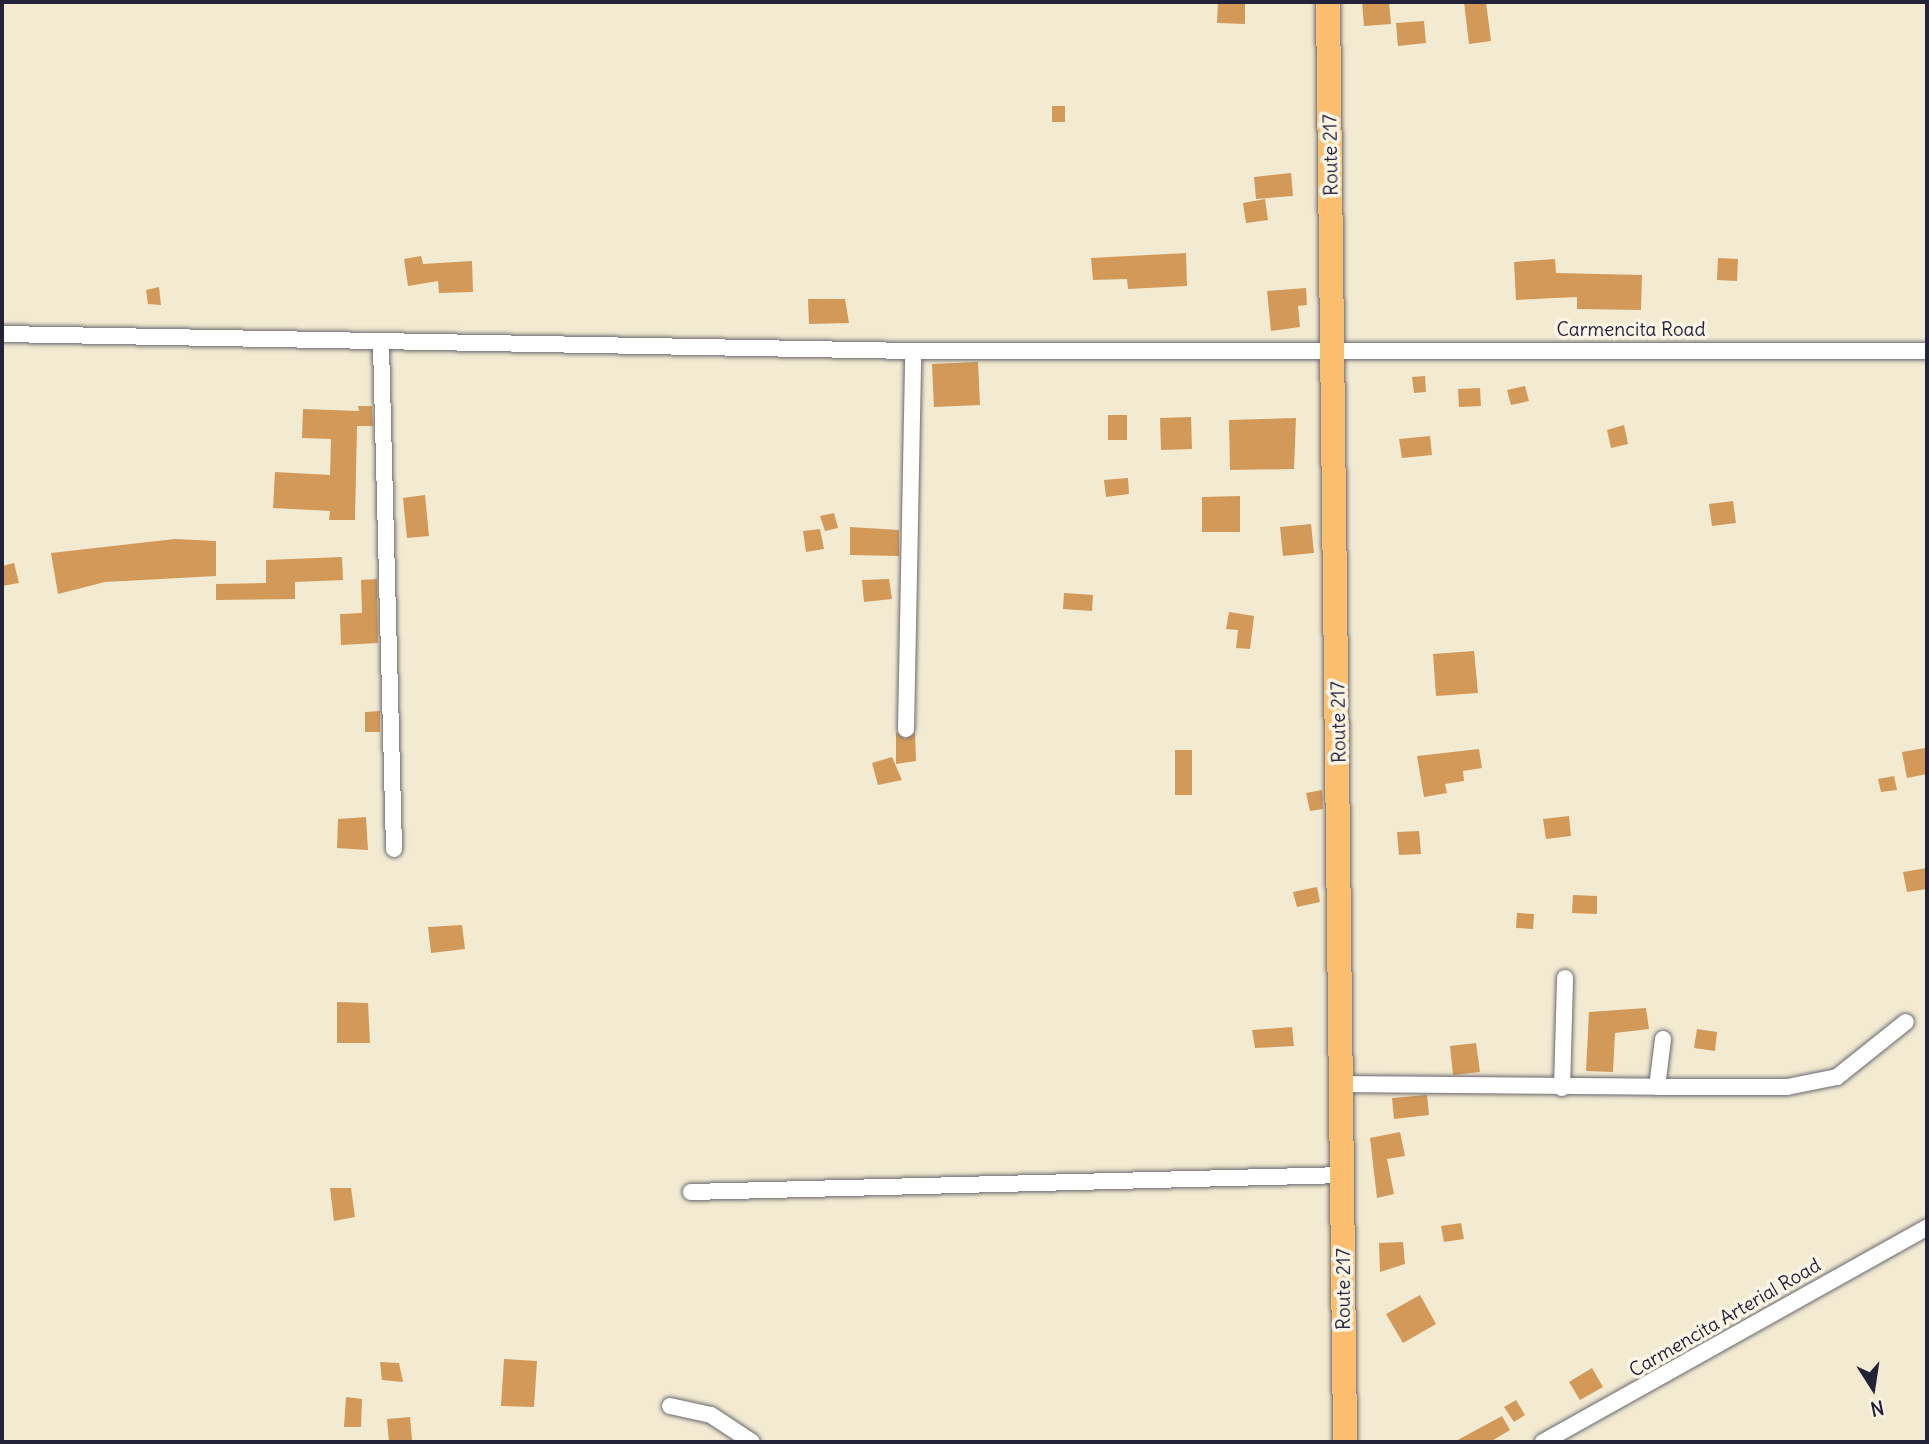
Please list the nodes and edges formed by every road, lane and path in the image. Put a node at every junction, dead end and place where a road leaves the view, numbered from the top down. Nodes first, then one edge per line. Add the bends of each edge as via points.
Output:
1 (1328, 2) edge
2 (2, 334) edge
3 (381, 345) junction
4 (913, 351) junction
5 (1927, 352) edge
6 (1336, 354) junction
7 (906, 729) dead end
8 (394, 849) dead end
9 (1565, 978) dead end
10 (1906, 1022) dead end
11 (1663, 1040) dead end
12 (1345, 1084) junction
13 (1657, 1087) junction
14 (1562, 1088) junction
15 (1345, 1175) junction
16 (691, 1192) dead end
17 (1927, 1227) edge
18 (670, 1406) dead end
19 (752, 1442) edge
20 (1345, 1442) edge
21 (1543, 1442) edge

1 - 6 main road, Route 217
2 - 3 street, Carmencita Road
3 - 4 street, Carmencita Road
3 - 8 street
4 - 6 street, Carmencita Road
4 - 7 street
5 - 6 street, Carmencita Road
6 - 12 main road, Route 217
9 - 14 street
10 - 13 street via 1837,1077 1787,1087
11 - 13 street
12 - 14 street
12 - 15 main road, Route 217
13 - 14 street
15 - 16 street
15 - 20 main road, Route 217
17 - 21 street, Carmencita Arterial Road
18 - 19 street via 711,1415

